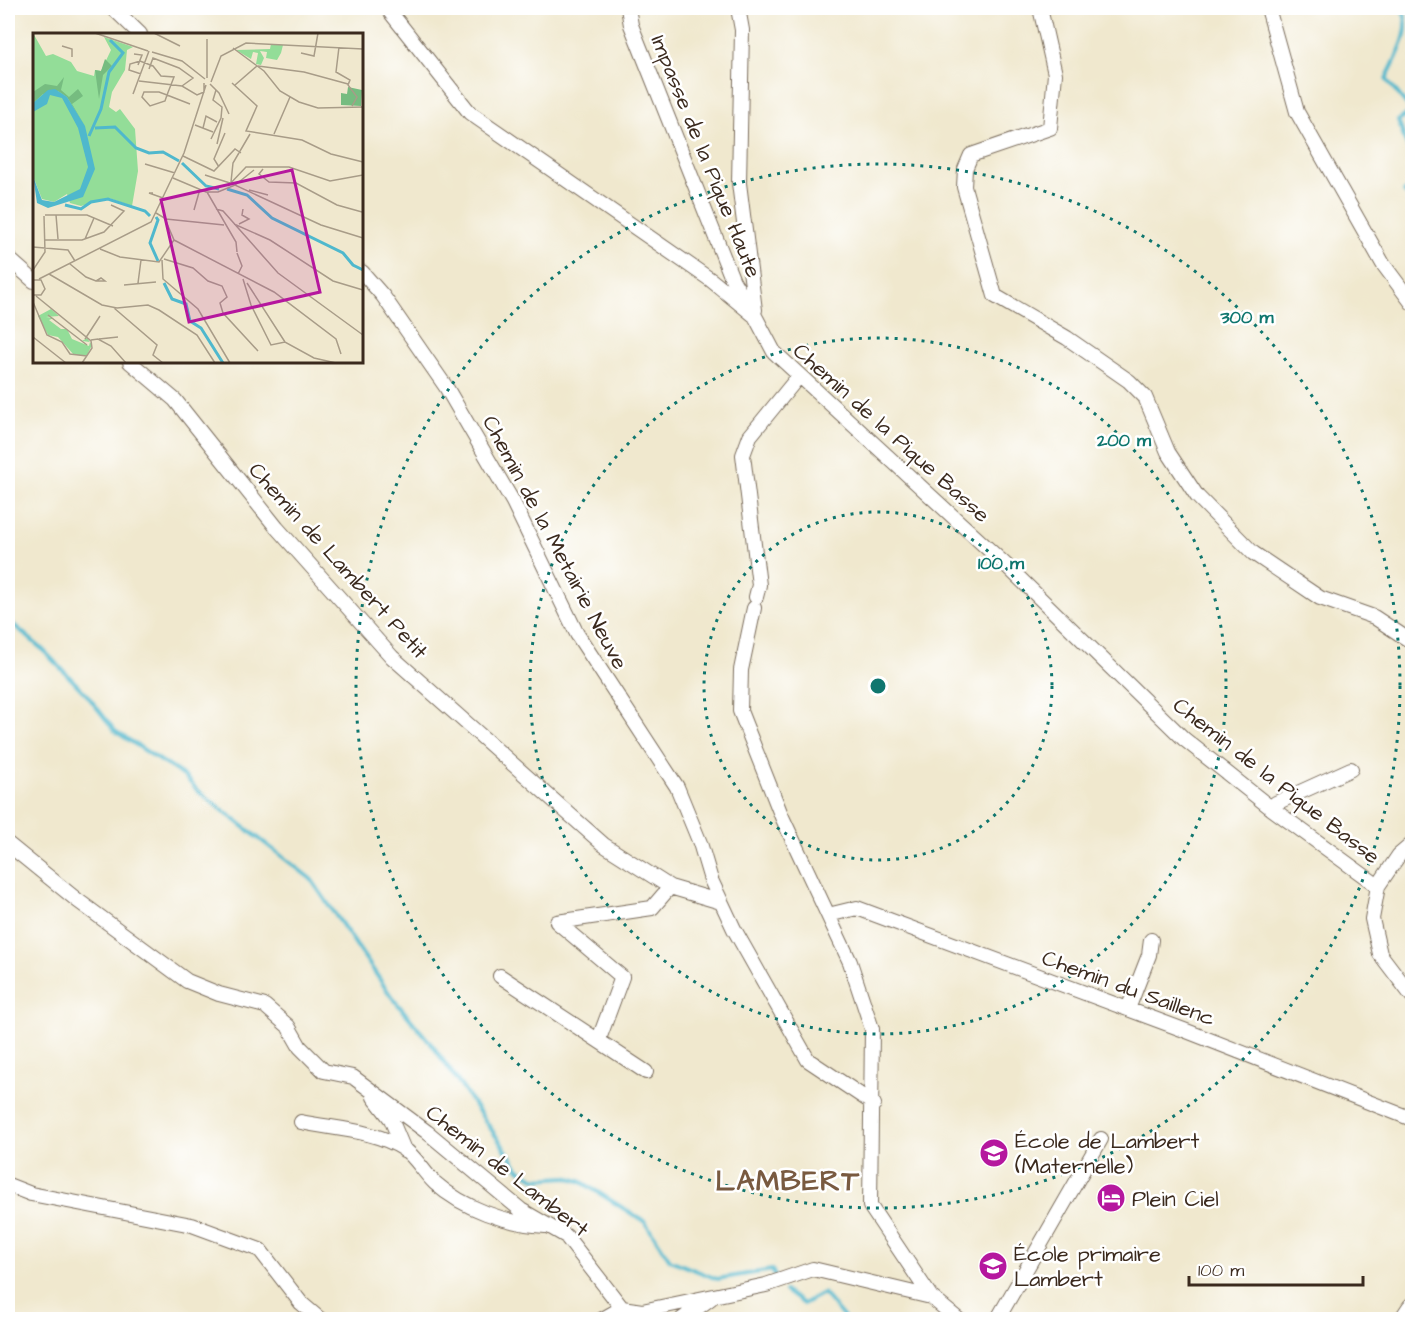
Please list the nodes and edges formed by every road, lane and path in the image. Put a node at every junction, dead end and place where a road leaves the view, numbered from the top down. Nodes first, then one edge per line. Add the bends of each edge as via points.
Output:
1 (113, 8) edge
2 (387, 8) edge
3 (628, 8) edge
4 (738, 8) edge
5 (1040, 8) edge
6 (1268, 8) edge
7 (139, 33) edge
8 (8, 258) edge
9 (363, 273) edge
10 (33, 280) edge
11 (1413, 303) edge
12 (755, 316) junction
13 (131, 363) edge
14 (799, 376) junction
15 (1413, 642) edge
16 (1351, 769) dead end
17 (1271, 808) junction
18 (8, 844) edge
19 (1413, 844) edge
20 (670, 886) junction
21 (1378, 886) junction
22 (721, 902) junction
23 (828, 915) junction
24 (1151, 940) dead end
25 (500, 976) dead end
26 (1413, 996) edge
27 (1128, 1009) junction
28 (598, 1040) junction
29 (646, 1072) dead end
30 (366, 1086) junction
31 (873, 1104) junction
32 (1413, 1119) edge
33 (301, 1122) dead end
34 (1101, 1139) dead end
35 (405, 1149) junction
36 (8, 1185) edge
37 (550, 1227) junction
38 (717, 1294) junction
39 (931, 1297) junction
40 (622, 1308) junction
41 (1413, 1308) edge
42 (321, 1320) edge
43 (600, 1320) edge
44 (681, 1320) edge
45 (959, 1320) edge
46 (997, 1320) edge
47 (1404, 1320) edge

1 - 7 street
2 - 12 street, Chemin de la Pique Basse via 470,113 711,280
3 - 12 street, Impasse de la Pique Haute via 631,25 733,281
4 - 12 street via 742,30 739,183
5 - 15 street via 1055,74 1050,128 971,155 964,169 964,187 995,296 1067,338 1129,381 1145,397 1168,452 1197,496 1252,553 1320,598 1374,616
6 - 11 street via 1297,112 1383,264
8 - 10 street
9 - 22 street, Chemin de la Metairie Neuve via 446,387 513,502 577,634 677,787
12 - 14 street, Chemin de la Pique Basse via 774,352
13 - 20 street, Chemin de Lambert Petit via 175,400 277,528 392,657 604,845
14 - 17 street, Chemin de la Pique Basse via 1010,569 1184,739
14 - 23 street via 750,436 743,455 759,585 741,670 740,711 782,817
16 - 17 street
17 - 21 street, Chemin de la Pique Basse
18 - 30 street, Chemin de Lambert via 187,981 266,1006 288,1026 300,1047 324,1071 353,1077
19 - 21 street via 1399,855
20 - 22 street, Chemin de Lambert Petit
20 - 28 street via 652,908 557,922 622,977
21 - 26 street via 1372,919 1380,954
22 - 31 street, Chemin de la Metairie Neuve via 808,1060
23 - 27 street, Chemin du Saillenc via 857,908
23 - 31 street via 850,962 872,1029
24 - 27 street
25 - 28 street
27 - 32 street, Chemin du Saillenc
28 - 29 street
30 - 35 street via 391,1119
30 - 37 street, Chemin de Lambert via 521,1210
31 - 39 street via 870,1206
33 - 35 street via 373,1135
34 - 46 street
35 - 37 street via 434,1182 460,1203 519,1225
36 - 42 street via 31,1194 192,1225 260,1250 301,1303
37 - 40 street, Chemin de Lambert via 566,1236
38 - 39 street via 766,1285 813,1269
38 - 40 street via 642,1311
38 - 44 street
39 - 45 street
40 - 43 street
41 - 47 main road

